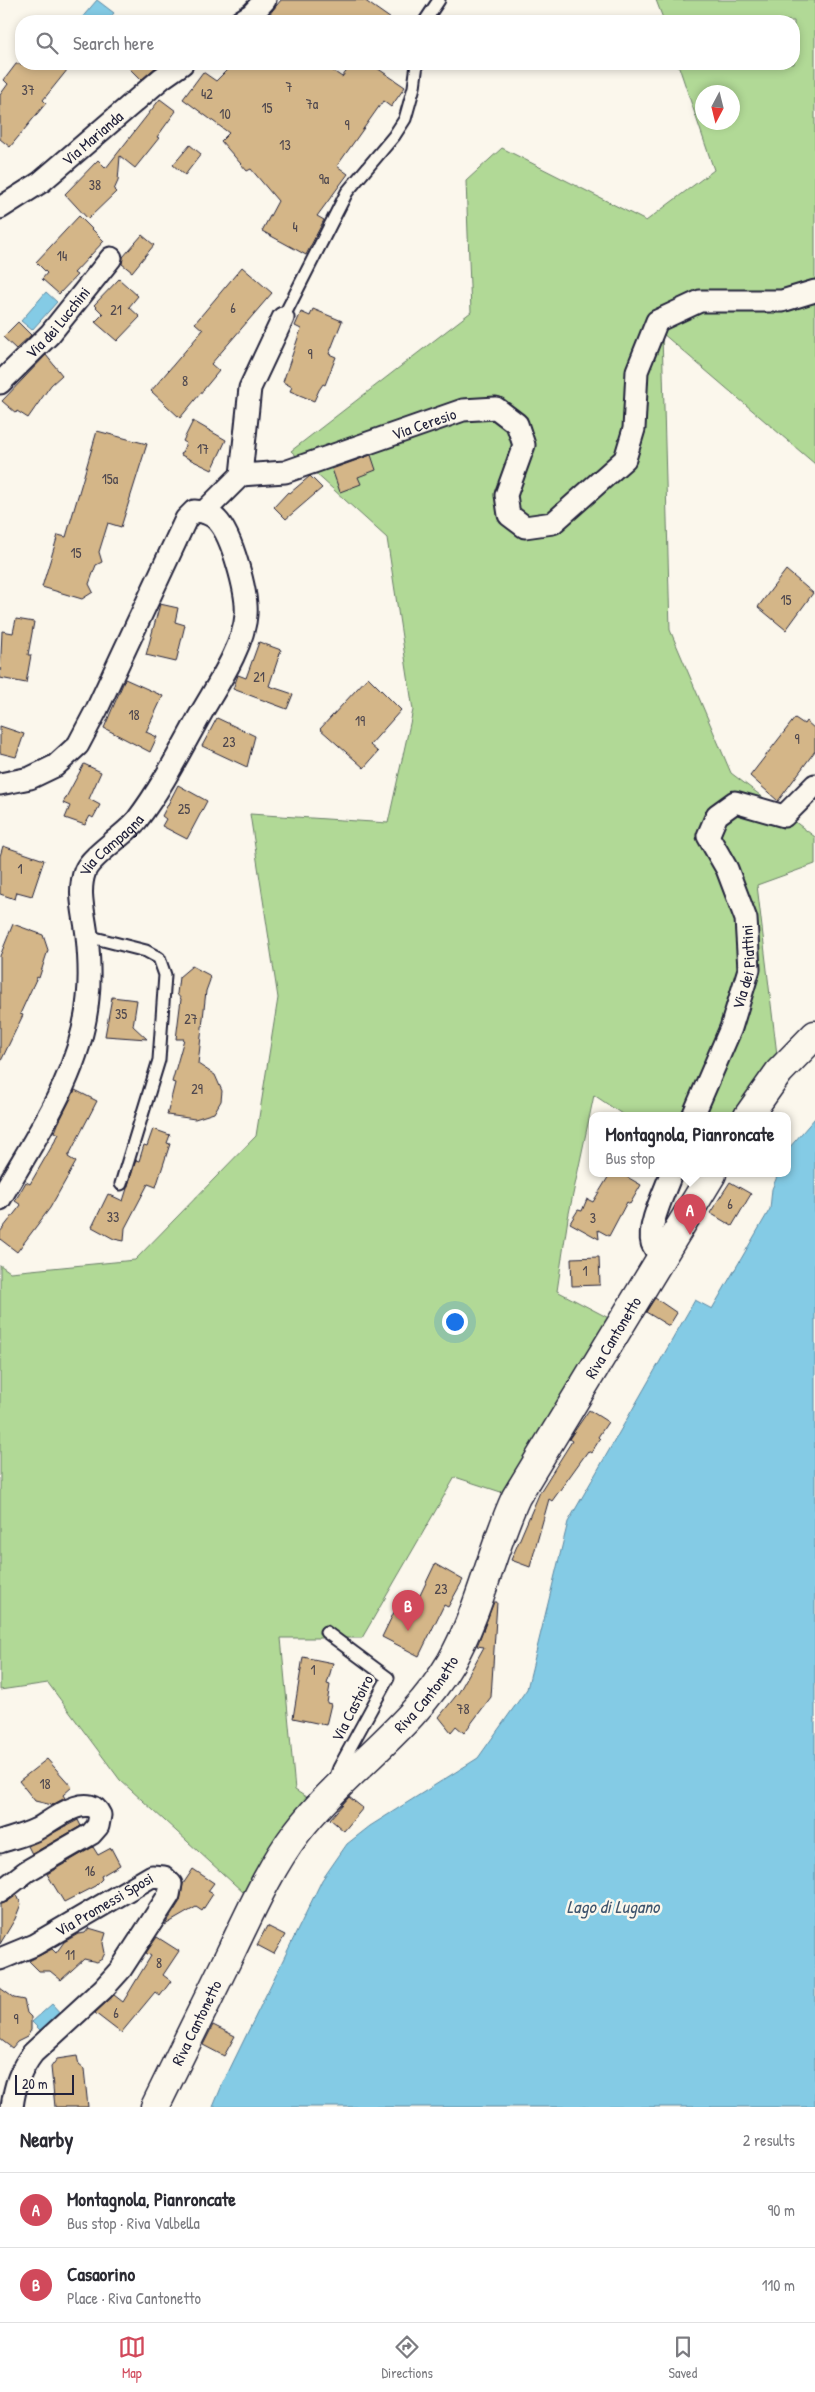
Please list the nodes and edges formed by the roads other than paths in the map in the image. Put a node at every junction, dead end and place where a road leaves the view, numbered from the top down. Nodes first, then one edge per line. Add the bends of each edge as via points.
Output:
1 (265, 0) edge
2 (439, 0) edge
3 (250, 15) edge
4 (429, 15) edge
5 (173, 70) edge
6 (416, 70) edge
7 (0, 208) edge
8 (111, 258) dead end
9 (815, 291) edge
10 (283, 318) joint
11 (0, 383) edge
12 (241, 475) junction
13 (204, 512) junction
14 (815, 785) edge
15 (0, 787) edge
16 (88, 936) junction
17 (815, 1036) edge
18 (695, 1112) edge
19 (751, 1112) edge
20 (670, 1177) edge
21 (710, 1177) edge
22 (121, 1184) dead end
23 (0, 1199) edge
24 (661, 1257) junction
25 (326, 1632) dead end
26 (331, 1795) junction
27 (0, 1842) edge
28 (0, 1892) edge
29 (0, 1959) edge
30 (12, 2107) edge
31 (155, 2107) edge

1 - 3 street
2 - 4 lane
5 - 7 street, Via Marianda via 41,182
6 - 10 lane via 411,104 402,124 347,192
8 - 11 street, Via dei Lucchini via 50,334
9 - 12 street, Via Ceresio via 782,301 700,301 657,321 637,371 634,428 625,460 553,523 525,527 509,515 506,495 524,445 516,424 496,408 463,410 285,472
10 - 12 street via 250,388
12 - 13 street
13 - 15 street via 194,511 186,519 78,745 55,766
13 - 16 street, Via Campagna via 217,520 240,572 246,616 242,634 169,771 136,821 86,868 82,881 83,916
14 - 18 street, Via dei Piattini via 784,816 735,802 717,815 708,836 727,869 746,919 749,969 731,1028
16 - 22 lane via 146,951 159,958 165,975 159,1060
16 - 23 street, Via Campagna via 88,998 79,1047 58,1098
17 - 19 main road via 779,1072
20 - 24 street via 652,1232 652,1243
21 - 24 main road, Riva Cantonetto
24 - 26 main road, Riva Cantonetto via 516,1497 471,1620 450,1663 422,1703
25 - 26 lane, Via Castoiro via 388,1678 339,1768
26 - 31 main road, Riva Cantonetto via 286,1848 254,1903
27 - 28 street via 36,1829 76,1807 91,1806 100,1816 98,1826 91,1834 27,1871
29 - 30 street, Via Promessi Sposi via 34,1945 152,1876 164,1877 171,1884 170,1895 121,1968 25,2064 15,2088

